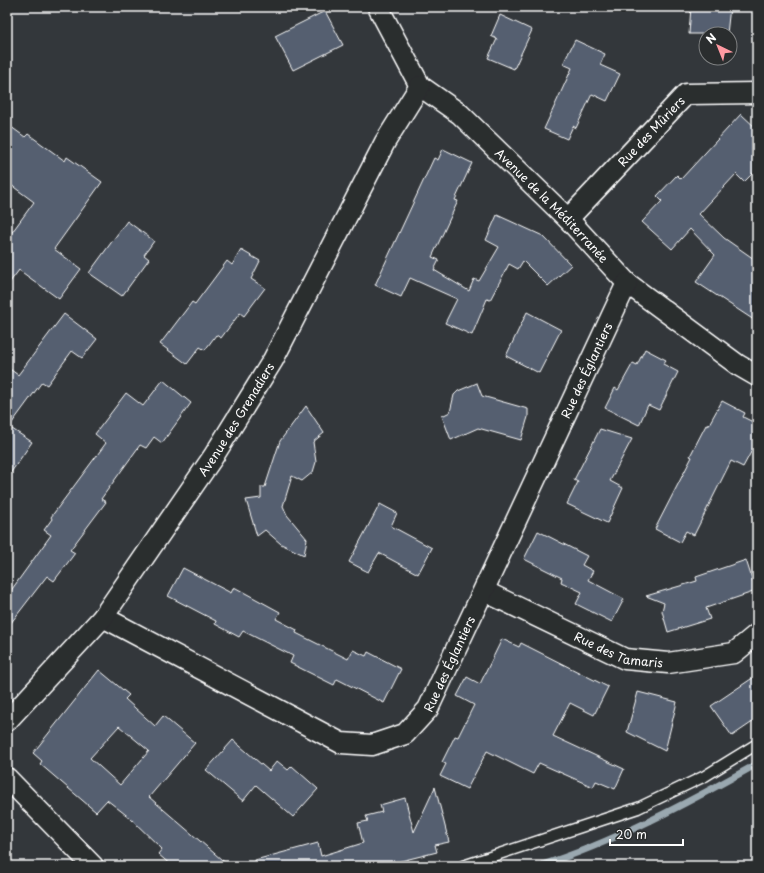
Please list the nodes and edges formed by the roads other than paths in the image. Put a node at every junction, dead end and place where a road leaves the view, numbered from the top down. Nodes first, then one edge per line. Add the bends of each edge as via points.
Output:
1 (378, 7) edge
2 (420, 86) junction
3 (757, 93) edge
4 (568, 219) junction
5 (627, 284) junction
6 (757, 376) edge
7 (484, 591) junction
8 (103, 617) junction
9 (757, 634) edge
10 (7, 721) edge
11 (757, 744) edge
12 (7, 778) edge
13 (93, 866) edge
14 (463, 866) edge

1 - 2 street, Avenue de la Méditerranée
2 - 4 street, Avenue de la Méditerranée via 460,114
2 - 8 street, Avenue des Grenadiers via 385,142 273,360 214,458
3 - 4 street, Rue des Mûriers via 686,94
4 - 5 street, Avenue de la Méditerranée
5 - 6 street, Avenue de la Méditerranée
5 - 7 street, Rue des Églantiers
7 - 8 street, Rue des Églantiers via 428,709 406,734 372,745 342,743
7 - 9 street, Rue des Tamaris via 625,659 668,664 734,653
8 - 10 street, Avenue des Grenadiers
11 - 14 lane via 705,776 638,808
12 - 13 street

